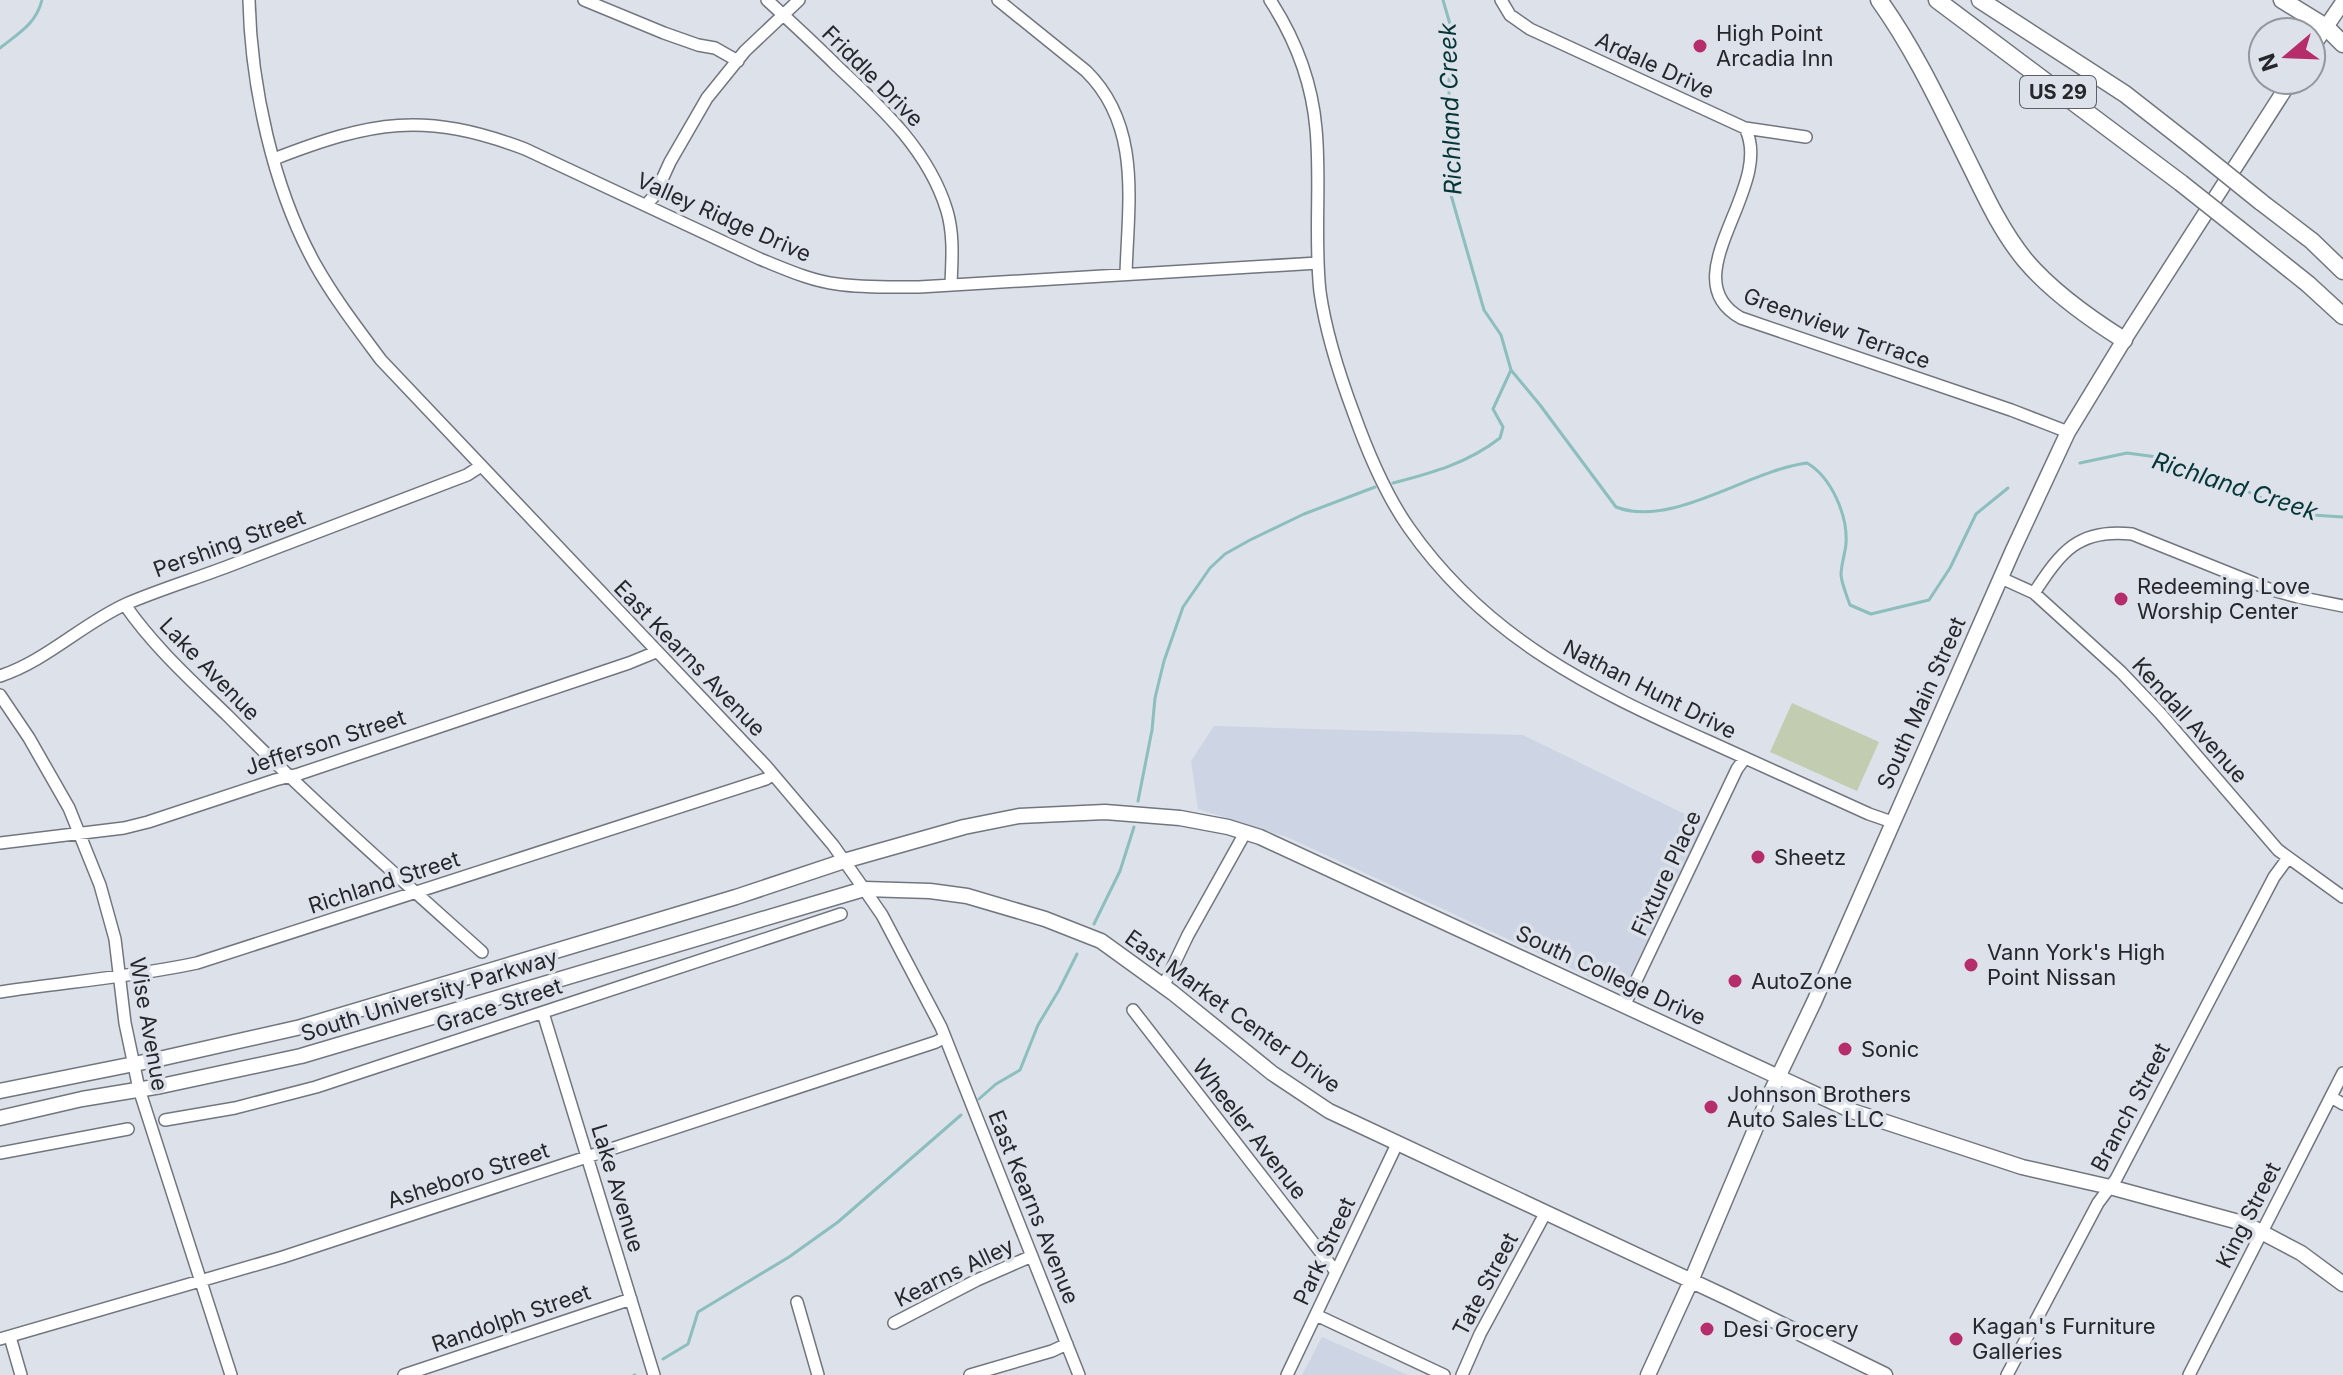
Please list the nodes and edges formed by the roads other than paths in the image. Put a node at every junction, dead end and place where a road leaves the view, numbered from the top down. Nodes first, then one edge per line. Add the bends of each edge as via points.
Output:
1 (249, 0) edge
2 (584, 0) edge
3 (767, 0) edge
4 (799, 0) edge
5 (998, 0) edge
6 (1270, 0) edge
7 (1501, 0) edge
8 (1879, 0) edge
9 (1937, 0) edge
10 (1980, 0) edge
11 (2282, 0) edge
12 (2343, 2) edge
13 (784, 15) junction
14 (2308, 16) edge
15 (2327, 26) edge
16 (2327, 28) edge
17 (2343, 44) edge
18 (738, 61) junction
19 (2281, 96) edge
20 (1745, 128) junction
21 (1806, 137) dead end
22 (274, 159) junction
23 (646, 205) junction
24 (1318, 263) junction
25 (2343, 271) edge
26 (1126, 274) junction
27 (951, 284) junction
28 (2343, 316) edge
29 (2124, 340) junction
30 (2068, 432) junction
31 (481, 466) junction
32 (2001, 578) junction
33 (2034, 593) junction
34 (125, 605) junction
35 (2343, 606) edge
36 (656, 652) junction
37 (0, 676) edge
38 (0, 695) edge
39 (1745, 758) junction
40 (772, 775) junction
41 (291, 776) junction
42 (1892, 822) junction
43 (81, 833) junction
44 (1245, 833) junction
45 (0, 843) edge
46 (2288, 858) junction
47 (844, 861) junction
48 (864, 889) junction
49 (416, 893) junction
50 (2343, 897) edge
51 (841, 914) dead end
52 (482, 952) dead end
53 (118, 977) junction
54 (1163, 987) junction
55 (0, 992) edge
56 (1624, 1006) junction
57 (1133, 1010) dead end
58 (543, 1013) junction
59 (945, 1037) junction
60 (132, 1064) junction
61 (2343, 1073) edge
62 (1778, 1076) junction
63 (139, 1089) junction
64 (0, 1091) edge
65 (2331, 1097) junction
66 (2343, 1104) edge
67 (0, 1118) edge
68 (165, 1120) dead end
69 (128, 1129) dead end
70 (1397, 1144) junction
71 (0, 1153) edge
72 (587, 1157) junction
73 (2110, 1187) junction
74 (1546, 1212) junction
75 (2263, 1232) junction
76 (1032, 1256) junction
77 (1336, 1272) junction
78 (202, 1280) junction
79 (1691, 1281) junction
80 (2343, 1284) edge
81 (631, 1299) junction
82 (797, 1302) dead end
83 (1316, 1315) junction
84 (894, 1323) dead end
85 (5, 1338) edge
86 (1067, 1344) junction
87 (21, 1375) edge
88 (231, 1375) edge
89 (404, 1375) edge
90 (654, 1375) edge
91 (818, 1375) edge
92 (970, 1375) edge
93 (1079, 1375) edge
94 (1287, 1375) edge
95 (1444, 1375) edge
96 (1462, 1375) edge
97 (1648, 1375) edge
98 (1885, 1375) edge
99 (2007, 1375) edge
100 (2189, 1375) edge

1 - 22 street, East Kearns Avenue via 256,83
2 - 18 street
3 - 13 street, Friddle Drive
4 - 13 street
5 - 26 street via 1086,71 1115,112 1129,164
6 - 24 street, Nathan Hunt Drive via 1294,41 1313,102
7 - 20 street, Ardale Drive via 1510,15 1530,29
8 - 29 highway via 1915,56 2003,230 2026,261 2068,300
9 - 28 highway, US 29, bridge via 2181,183
10 - 25 highway, US 29, bridge via 2125,94
11 - 14 highway
12 - 15 main road
13 - 18 street
13 - 27 street, Friddle Drive via 886,112 916,148 947,213
16 - 17 highway
18 - 23 street via 707,98
19 - 29 main road, South Main Street
20 - 21 street, Ardale Drive
20 - 30 street, Greenview Terrace via 1752,141 1750,169 1714,271 1717,293 1731,313
22 - 23 street, Valley Ridge Drive via 362,129 435,125 525,149
22 - 31 street, East Kearns Avenue via 303,238 341,306 381,360
23 - 27 street, Valley Ridge Drive via 760,259 835,284
24 - 26 street, Valley Ridge Drive
24 - 39 street, Nathan Hunt Drive via 1330,343 1361,432 1409,528 1441,567 1491,619 1535,652 1593,688
26 - 27 street, Valley Ridge Drive
29 - 30 main road, South Main Street
30 - 32 main road, South Main Street
31 - 34 street, Pershing Street
31 - 36 street, East Kearns Avenue
32 - 33 street, Kendall Avenue
32 - 42 main road, South Main Street
33 - 35 street via 2079,540 2115,532 2132,534 2269,589
33 - 46 street, Kendall Avenue via 2121,672
34 - 37 street, Pershing Street
34 - 41 street, Lake Avenue via 164,653
36 - 40 street, East Kearns Avenue
36 - 41 street, Jefferson Street
38 - 43 street, Wise Avenue
39 - 42 street, Nathan Hunt Drive
39 - 56 street, Fixture Place
40 - 47 street, East Kearns Avenue
40 - 49 street, Richland Street
41 - 43 street, Jefferson Street via 148,822
41 - 49 street, Lake Avenue
42 - 62 main road, South Main Street
43 - 45 street, Jefferson Street
43 - 53 street, Wise Avenue via 109,915
44 - 47 main road, South College Drive via 1180,818 1105,812 1019,816
44 - 54 street
44 - 56 main road, South College Drive
46 - 50 street, Kendall Avenue
46 - 73 street, Branch Street
47 - 48 street, East Kearns Avenue
47 - 60 main road, South University Parkway via 316,1023
48 - 54 main road, East Market Center Drive via 967,896 1045,919 1101,941
48 - 59 street, East Kearns Avenue
48 - 63 main road, South University Parkway via 301,1056
49 - 52 street, Lake Avenue
49 - 53 street, Richland Street via 197,963
51 - 58 street, Grace Street
53 - 55 street, Richland Street
53 - 60 street, Wise Avenue
54 - 70 main road, East Market Center Drive via 1272,1073 1329,1111
56 - 62 main road, South College Drive
57 - 77 street, Wheeler Avenue
58 - 68 street, Grace Street via 305,1091
58 - 72 street, Lake Avenue
59 - 72 street, Asheboro Street
59 - 76 street, East Kearns Avenue
60 - 63 street, Wise Avenue
60 - 64 main road, South University Parkway
61 - 65 street, King Street
62 - 73 main road, South College Drive via 1852,1111 1934,1139
62 - 79 main road, South Main Street
63 - 67 main road, South University Parkway
63 - 78 street, Wise Avenue
65 - 66 street
65 - 75 street, King Street
69 - 71 street
70 - 74 main road, East Market Center Drive
70 - 77 street, Park Street
72 - 78 street, Asheboro Street
72 - 81 street, Lake Avenue
73 - 75 main road, South College Drive
73 - 99 street, Branch Street
74 - 79 main road, East Market Center Drive
74 - 96 street, Tate Street
75 - 80 main road, South College Drive
75 - 100 street, King Street
76 - 84 street, Kearns Alley
76 - 86 street, East Kearns Avenue
77 - 83 street, Park Street
78 - 85 street, Asheboro Street
78 - 88 street, Wise Avenue
79 - 97 main road, South Main Street
79 - 98 main road, East Market Center Drive
81 - 89 street, Randolph Street
81 - 90 street, Lake Avenue
82 - 91 street
83 - 94 street, Park Street
83 - 95 street
85 - 87 street
86 - 92 street
86 - 93 street, East Kearns Avenue

